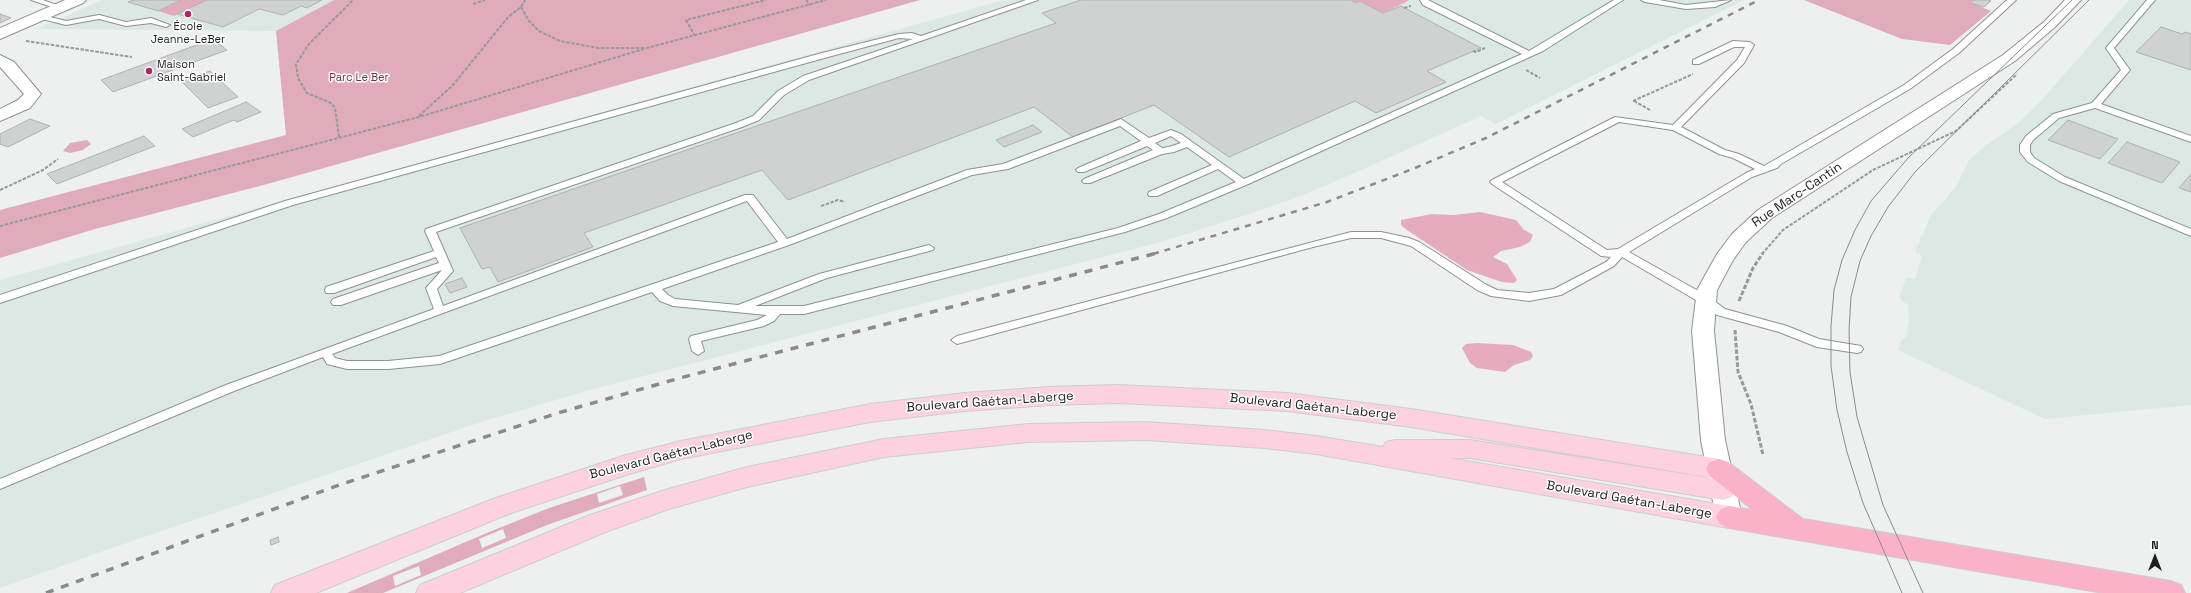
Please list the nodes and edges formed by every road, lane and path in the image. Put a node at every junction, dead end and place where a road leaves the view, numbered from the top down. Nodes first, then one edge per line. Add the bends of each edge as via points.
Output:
1 (35, 0) edge
2 (78, 0) edge
3 (353, 0) edge
4 (485, 0) edge
5 (525, 0) edge
6 (766, 0) edge
7 (806, 0) edge
8 (826, 0) edge
9 (1034, 0) edge
10 (1424, 0) edge
11 (1619, 0) edge
12 (1645, 0) edge
13 (1727, 0) edge
14 (2012, 0) edge
15 (2073, 0) edge
16 (2151, 0) edge
17 (474, 4) dead end
18 (1691, 4) edge
19 (810, 5) junction
20 (522, 7) junction
21 (61, 8) junction
22 (41, 16) junction
23 (166, 24) dead end
24 (0, 34) edge
25 (695, 36) junction
26 (921, 39) junction
27 (22, 40) dead end
28 (1486, 47) dead end
29 (647, 48) junction
30 (1473, 51) dead end
31 (1528, 54) junction
32 (132, 57) dead end
33 (0, 60) edge
34 (1696, 62) dead end
35 (2020, 72) dead end
36 (1694, 74) dead end
37 (2095, 105) junction
38 (1651, 110) dead end
39 (0, 116) edge
40 (419, 117) junction
41 (1675, 128) junction
42 (339, 138) junction
43 (2191, 139) edge
44 (1148, 142) junction
45 (1188, 143) junction
46 (1160, 151) junction
47 (58, 159) dead end
48 (1219, 165) junction
49 (1081, 170) dead end
50 (1759, 172) junction
51 (1087, 181) dead end
52 (1243, 182) junction
53 (0, 190) edge
54 (1153, 194) dead end
55 (845, 202) dead end
56 (821, 206) dead end
57 (1, 226) edge
58 (2191, 233) edge
59 (785, 242) junction
60 (929, 248) dead end
61 (440, 252) junction
62 (1621, 252) junction
63 (445, 265) junction
64 (655, 288) junction
65 (330, 290) dead end
66 (0, 299) edge
67 (1705, 300) junction
68 (337, 302) dead end
69 (739, 309) junction
70 (1738, 309) dead end
71 (440, 311) junction
72 (776, 312) junction
73 (1735, 326) dead end
74 (957, 340) dead end
75 (1858, 349) dead end
76 (698, 351) dead end
77 (325, 352) junction
78 (1316, 445) junction
79 (1763, 455) dead end
80 (1721, 480) junction
81 (0, 484) edge
82 (1729, 517) junction
83 (1804, 529) junction
84 (285, 593) edge
85 (430, 593) edge
86 (2171, 593) edge

1 - 21 lane
2 - 21 street
3 - 42 path via 309,44 296,64 298,78 307,93 335,108
4 - 17 path
5 - 20 path
6 - 25 path via 686,20
7 - 19 path
8 - 19 path
9 - 26 lane
10 - 31 lane
11 - 31 lane
12 - 18 lane via 1673,6
13 - 18 lane via 1715,5
14 - 50 lane via 1956,51 1916,82 1774,166
15 - 67 street, Rue Marc-Cantin via 2041,33 2009,58 1776,206 1755,222 1724,259 1711,281
16 - 37 lane via 2110,48 2126,70
19 - 25 path
20 - 29 path via 533,26 554,39 598,48
20 - 40 path via 508,16 453,85
21 - 22 street
22 - 23 lane via 66,22 99,17 126,24 151,20
22 - 24 street
25 - 29 path
26 - 61 lane via 806,78 781,93 760,115 738,125 430,231
26 - 66 lane via 912,35 899,36 825,55 289,203
27 - 32 path
28 - 30 path
29 - 40 path
31 - 52 lane
33 - 39 street via 8,65 33,94 24,104
34 - 41 lane via 1733,44 1750,45 1737,65
35 - 70 path, Rue Marc-Cantin via 1956,132 1873,170 1783,230 1770,243 1753,268 1741,294
36 - 38 path via 1633,101
37 - 43 lane
37 - 58 lane via 2056,116 2029,138 2025,152 2031,160 2062,179
40 - 42 path
41 - 50 lane via 1722,152 1728,160
41 - 62 lane via 1618,119 1495,182 1606,254
42 - 57 path
44 - 45 lane via 1171,133
44 - 46 lane
44 - 49 lane
44 - 59 lane via 1121,122 1005,167 970,172
45 - 46 lane via 1171,150
45 - 48 lane
46 - 51 lane
47 - 53 path via 43,170
48 - 52 lane
48 - 54 lane
50 - 62 lane
52 - 72 lane via 1163,216 1121,230 817,307
55 - 56 path via 838,200
59 - 64 lane
59 - 71 lane via 749,197
60 - 69 lane via 823,276
61 - 63 lane
61 - 65 lane
62 - 67 lane
62 - 74 lane via 1610,264 1557,292 1540,296 1512,296 1481,287 1405,240 1381,235 1351,235
63 - 68 lane
63 - 71 lane via 448,271 431,288
64 - 69 lane via 667,300
64 - 77 lane via 440,360 388,365 348,364 331,361
67 - 75 lane via 1721,312 1783,329 1817,343 1844,349
67 - 80 street, Rue Marc-Cantin via 1704,347 1713,440
69 - 72 lane
71 - 77 lane
72 - 76 lane via 760,323 695,338
73 - 79 path via 1738,372 1750,404
77 - 81 lane via 209,396
78 - 80 main road via 1470,449
78 - 82 main road, Boulevard Gaétan-Laberge
78 - 85 main road, Boulevard Gaétan-Laberge via 1227,435 1107,430 986,436 878,450 747,477 665,500 592,526
80 - 82 street, Rue Marc-Cantin
80 - 83 highway via 1782,519
80 - 84 main road, Boulevard Gaétan-Laberge via 1411,418 1287,402 1118,394 965,402 870,413 812,423 681,450 626,465 494,508
82 - 83 highway
83 - 86 highway

